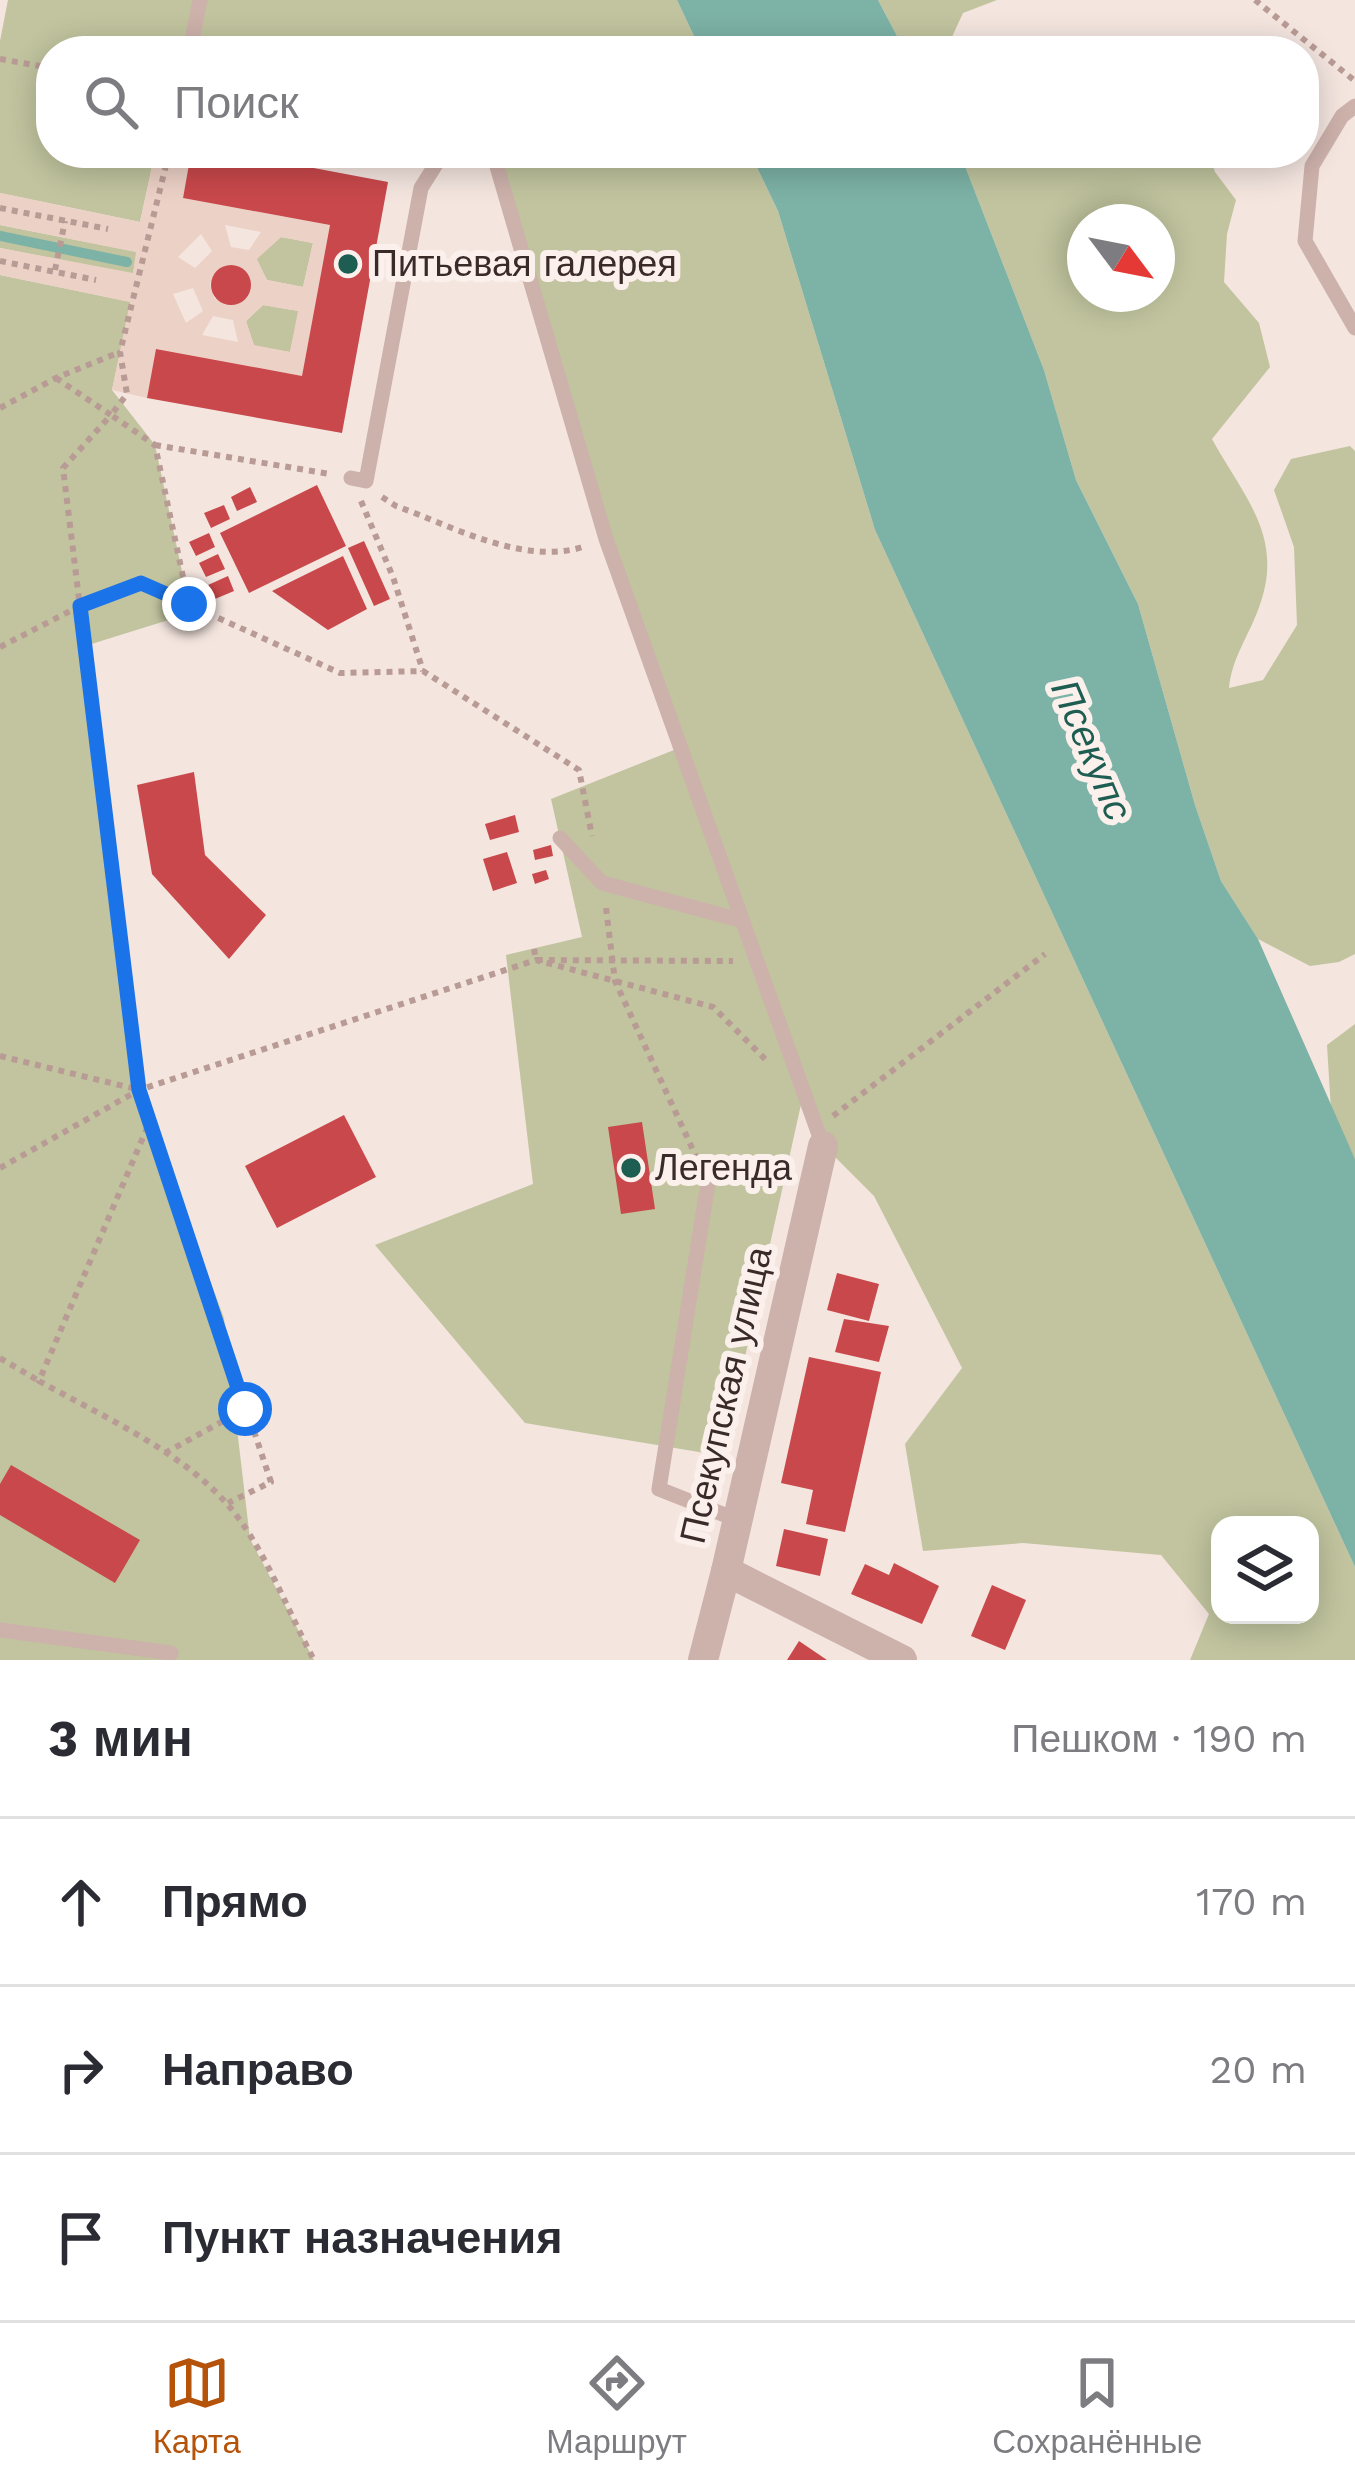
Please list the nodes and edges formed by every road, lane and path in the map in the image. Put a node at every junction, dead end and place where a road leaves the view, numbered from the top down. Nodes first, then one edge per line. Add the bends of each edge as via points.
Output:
1 (200, 0) edge
2 (1255, 0) edge
3 (193, 36) edge
4 (1299, 36) edge
5 (1319, 52) edge
6 (0, 59) edge
7 (36, 65) edge
8 (1355, 82) edge
9 (1355, 106) edge
10 (1319, 154) edge
11 (165, 168) edge
12 (433, 168) edge
13 (498, 168) edge
14 (1312, 168) edge
15 (0, 208) edge
16 (65, 221) junction
17 (108, 229) dead end
18 (0, 261) edge
19 (55, 272) junction
20 (96, 280) dead end
21 (1355, 328) edge
22 (120, 352) junction
23 (56, 378) junction
24 (0, 408) edge
25 (111, 415) junction
26 (155, 445) junction
27 (351, 478) junction
28 (606, 539) junction
29 (189, 604) junction
30 (80, 606) junction
31 (0, 647) edge
32 (423, 671) junction
33 (560, 838) dead end
34 (602, 883) junction
35 (740, 920) junction
36 (534, 949) dead end
37 (1045, 954) dead end
38 (536, 960) junction
39 (613, 960) junction
40 (754, 961) junction
41 (615, 981) junction
42 (0, 1057) edge
43 (139, 1090) junction
44 (804, 1099) junction
45 (150, 1120) junction
46 (820, 1137) junction
47 (0, 1168) edge
48 (709, 1183) joint
49 (0, 1358) edge
50 (39, 1381) junction
51 (245, 1409) junction
52 (165, 1453) junction
53 (227, 1504) junction
54 (735, 1519) junction
55 (726, 1571) junction
56 (0, 1630) edge
57 (171, 1654) dead end
58 (314, 1660) edge
59 (703, 1660) edge
60 (902, 1660) edge

1 - 3 lane
2 - 4 path
5 - 8 path
6 - 7 path
9 - 10 lane
11 - 22 path
12 - 27 lane via 421,188 366,481
13 - 28 lane
14 - 21 lane via 1305,241
15 - 16 path
16 - 17 path
16 - 19 path
18 - 19 path
19 - 20 path
22 - 23 path
22 - 25 path via 127,394
23 - 24 path
23 - 25 path
25 - 26 path
25 - 30 path via 63,468
26 - 27 path
26 - 29 path
27 - 28 path via 396,506 517,549 574,550
27 - 32 path
28 - 35 lane
29 - 30 path via 141,583
29 - 32 path via 340,673
30 - 31 path
30 - 43 path
32 - 34 path via 579,770
33 - 34 lane
34 - 35 lane
34 - 39 path
35 - 40 lane
36 - 38 path
37 - 46 path
38 - 39 path
38 - 41 path
38 - 43 path
39 - 40 path
39 - 41 path
40 - 44 lane
41 - 44 path via 713,1007
41 - 48 path
42 - 43 path
43 - 45 path
43 - 47 path
44 - 46 lane
45 - 50 path
45 - 51 path
46 - 54 street, Псекупская улица
48 - 54 lane via 659,1489
49 - 50 path
50 - 52 path
51 - 52 path
51 - 53 path via 271,1482
52 - 53 path
53 - 58 path
54 - 55 street, Псекупская улица
55 - 59 street, Псекупская улица
55 - 60 street
56 - 57 lane

